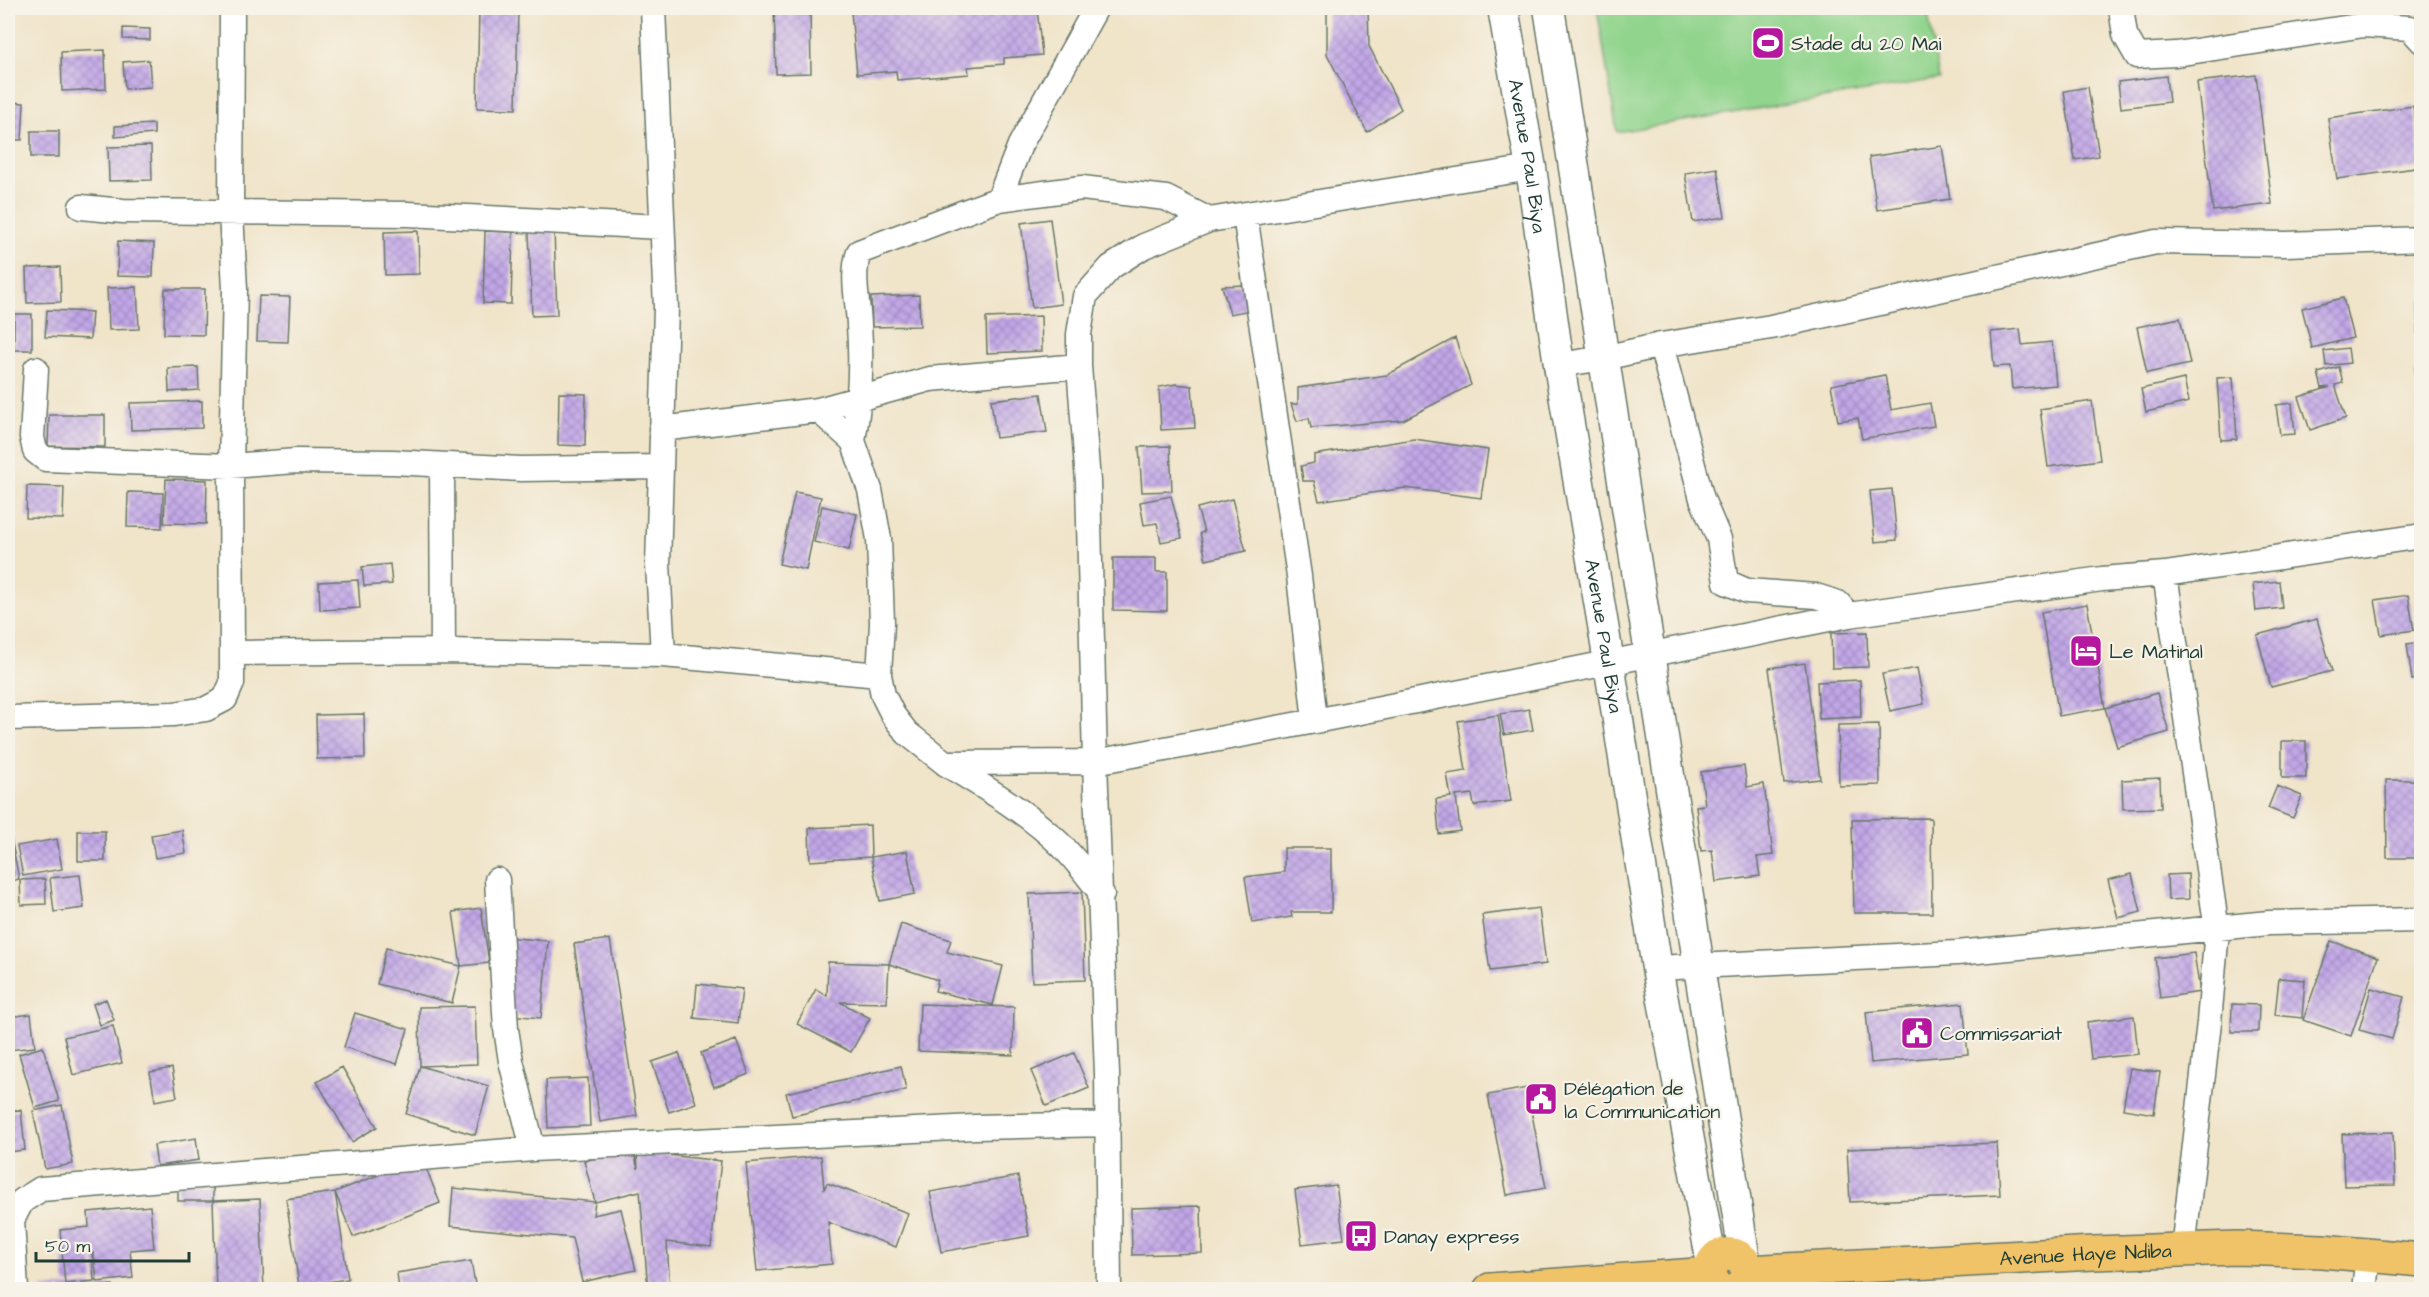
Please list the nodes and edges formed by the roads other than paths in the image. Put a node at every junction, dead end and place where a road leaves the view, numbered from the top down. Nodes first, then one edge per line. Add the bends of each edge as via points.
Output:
1 (232, 8) edge
2 (653, 8) edge
3 (1096, 8) edge
4 (1503, 8) edge
5 (1549, 8) edge
6 (2121, 8) edge
7 (2421, 41) edge
8 (1531, 168) junction
9 (999, 200) junction
10 (81, 207) dead end
11 (231, 212) junction
12 (1245, 215) junction
13 (1209, 220) junction
14 (661, 227) junction
15 (2421, 239) edge
16 (1661, 345) junction
17 (1604, 358) junction
18 (1559, 365) junction
19 (1079, 366) junction
20 (36, 369) dead end
21 (861, 397) junction
22 (818, 410) junction
23 (661, 429) junction
24 (853, 441) junction
25 (231, 466) junction
26 (442, 467) junction
27 (660, 467) junction
28 (2421, 536) edge
29 (2164, 574) junction
30 (1849, 615) junction
31 (443, 651) junction
32 (1652, 652) junction
33 (232, 653) junction
34 (663, 655) junction
35 (1607, 661) junction
36 (879, 675) junction
37 (8, 718) edge
38 (1316, 722) junction
39 (1095, 762) junction
40 (945, 763) junction
41 (496, 880) dead end
42 (1102, 894) junction
43 (2421, 920) edge
44 (2217, 930) junction
45 (1698, 965) junction
46 (1657, 968) junction
47 (1108, 1124) junction
48 (533, 1149) junction
49 (2182, 1250) junction
50 (2368, 1255) junction
51 (2421, 1260) edge
52 (1729, 1275) edge
53 (16, 1290) edge
54 (1109, 1290) edge
55 (1490, 1290) edge
56 (2364, 1290) edge

1 - 11 street
2 - 14 street
3 - 9 street via 1020,145
4 - 8 street, Avenue Paul Biya
5 - 17 street
6 - 7 street via 2125,35 2137,56 2176,54 2364,24 2410,28
8 - 12 street
8 - 18 street, Avenue Paul Biya
9 - 13 street via 1082,188 1166,198
9 - 21 street via 860,252 854,266
10 - 11 street
11 - 14 street via 408,214
11 - 25 street via 236,290
12 - 13 street
12 - 38 street via 1299,576
13 - 19 street via 1144,246 1111,267 1085,296
14 - 23 street via 666,308
15 - 16 street via 2286,244 2156,242 1783,325
16 - 17 street
16 - 30 street via 1702,499 1719,539 1726,582 1747,591 1815,596 1838,603
17 - 18 street
17 - 32 street
18 - 35 street, Avenue Paul Biya
19 - 21 street via 930,379
19 - 39 street via 1088,482
20 - 25 street via 32,437 35,451 45,459
21 - 22 street
21 - 24 street
22 - 23 street
22 - 24 street
23 - 27 street
24 - 36 street via 870,490 879,539
25 - 26 street via 296,461
25 - 33 street
26 - 27 street
26 - 31 street
27 - 34 street via 658,564
28 - 29 street
29 - 30 street via 2102,579
29 - 44 street
30 - 32 street
31 - 33 street
31 - 34 street
32 - 35 street
32 - 45 street
33 - 37 street via 232,682 225,699 206,709 174,714
34 - 36 street
35 - 38 street
35 - 46 street, Avenue Paul Biya
36 - 40 street via 893,715 907,733
38 - 39 street
39 - 40 street
39 - 42 street
40 - 42 street via 1036,823 1064,848
41 - 48 street via 506,1029
42 - 47 street
43 - 44 street via 2270,923
44 - 45 street via 1958,953
44 - 49 street
45 - 46 street
45 - 52 street
46 - 52 street, Avenue Paul Biya
47 - 48 street
47 - 54 street
48 - 53 street via 41,1189 22,1201 12,1220
49 - 50 highway, Avenue Haye Ndiba via 2236,1248
49 - 52 highway, Avenue Haye Ndiba
50 - 51 highway, Avenue Haye Ndiba
50 - 56 street
52 - 55 highway, Avenue Haye Ndiba

